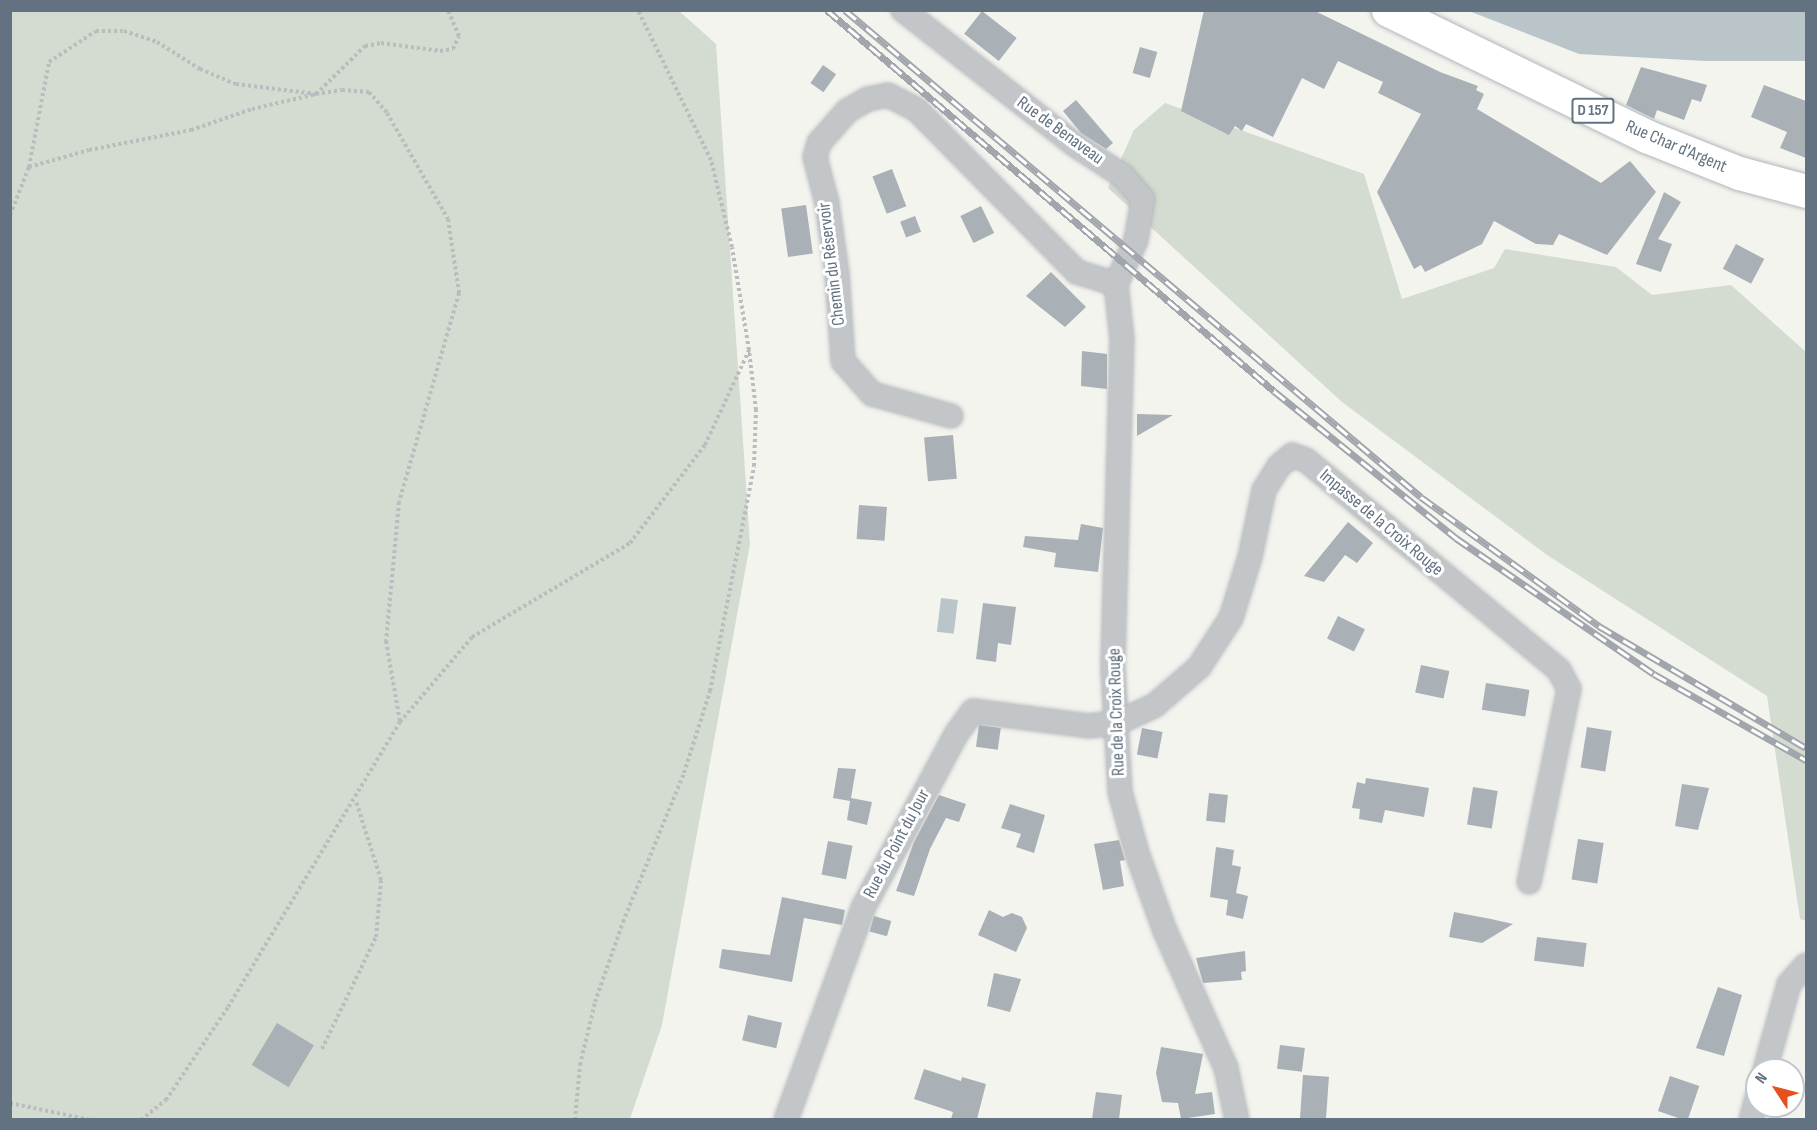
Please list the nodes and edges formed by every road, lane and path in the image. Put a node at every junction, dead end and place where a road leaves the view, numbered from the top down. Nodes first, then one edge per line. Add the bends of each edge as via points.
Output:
1 (448, 10) edge
2 (638, 10) edge
3 (903, 10) edge
4 (1388, 10) edge
5 (316, 94) junction
6 (29, 167) junction
7 (1806, 190) edge
8 (10, 215) edge
9 (1116, 284) junction
10 (749, 350) junction
11 (951, 416) dead end
12 (400, 722) junction
13 (1117, 723) junction
14 (356, 800) junction
15 (1529, 882) dead end
16 (1806, 965) edge
17 (322, 1049) dead end
18 (1768, 1058) edge
19 (10, 1103) edge
20 (91, 1119) edge
21 (141, 1119) edge
22 (575, 1119) edge
23 (786, 1119) edge
24 (1237, 1119) edge

1 - 5 path via 459,36 453,49 365,46
2 - 10 path via 711,160
3 - 9 street, Rue de Benaveau via 1074,144 1123,176 1143,198 1136,240
4 - 7 main road, Rue Char d'Argent / D 157 via 1646,136 1739,173
5 - 6 path via 252,109 191,130 89,150
5 - 6 path via 236,84 200,69 157,42 123,31 96,31 49,62
5 - 12 path via 342,90 369,92 387,113 448,219 459,294 399,502 386,641
6 - 8 path
9 - 11 street, Chemin du Réservoir via 1077,272 917,110 888,95 868,99 847,111 819,143 815,157 827,203 837,274 843,361 872,394
9 - 13 street, Rue de la Croix Rouge via 1122,339 1113,670
10 - 12 path via 705,445 630,543 472,637
10 - 22 path via 756,410 754,466 710,691 684,773 623,922 596,1002 580,1065
12 - 14 path
13 - 15 street, Impasse de la Croix Rouge via 1154,706 1199,667 1231,618 1250,557 1264,490 1279,466 1292,455 1306,460 1559,670 1569,689
13 - 23 street, Rue du Point du Jour via 1088,726 973,711 957,733 863,908
13 - 24 street, Rue de la Croix Rouge via 1120,792 1137,853 1165,931 1226,1068
14 - 17 path via 381,880 376,937
14 - 21 path via 172,1091
16 - 18 street via 1790,984
19 - 20 path

